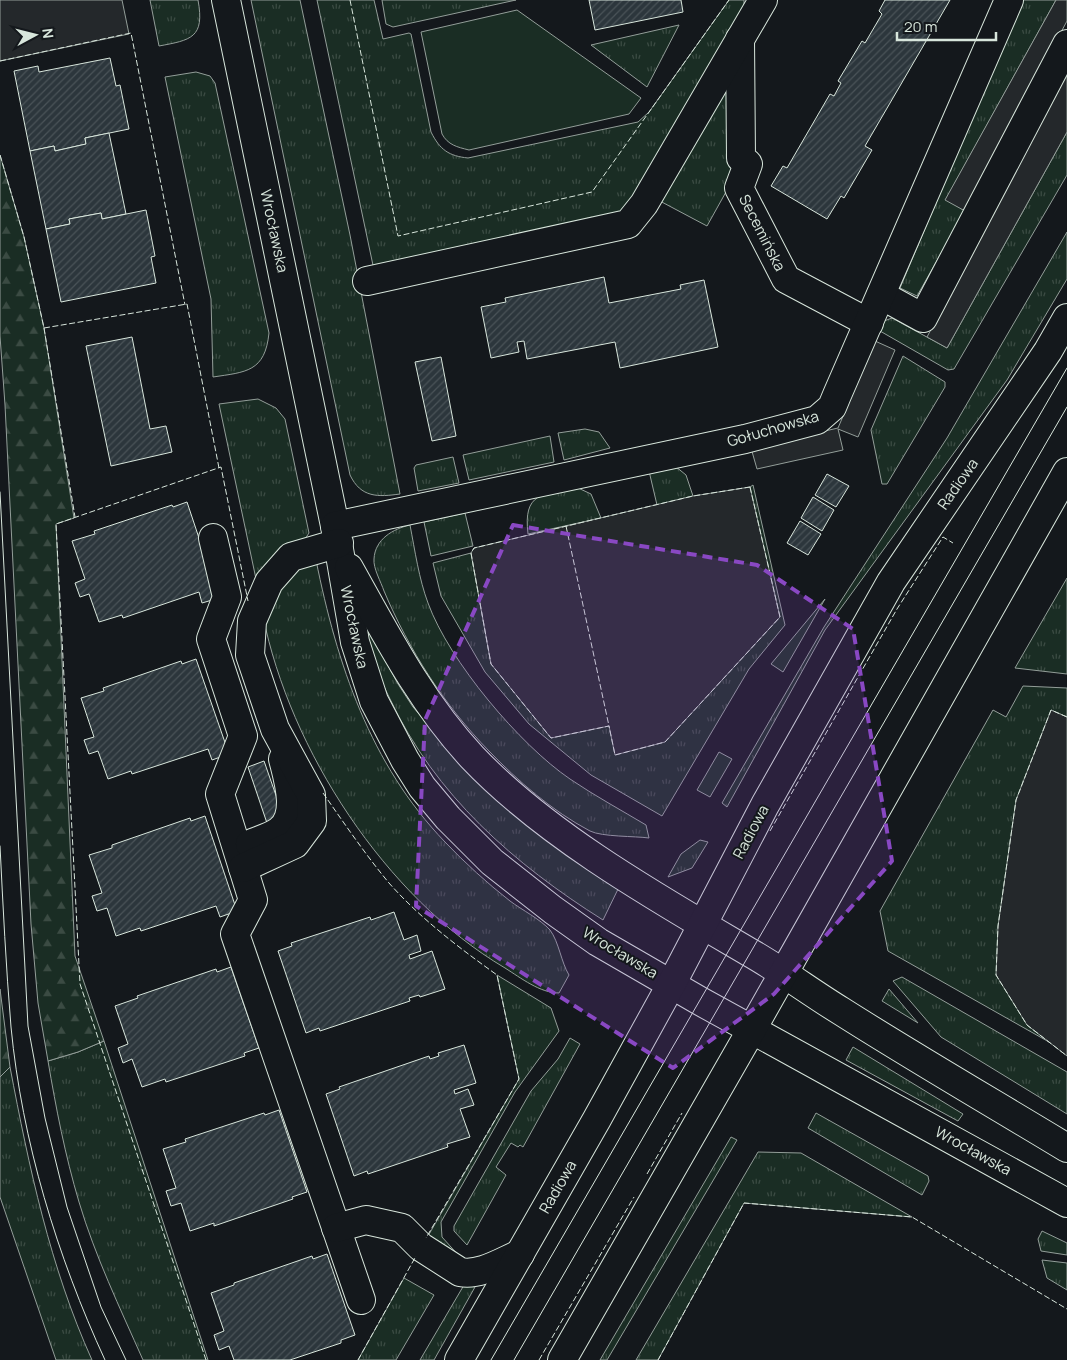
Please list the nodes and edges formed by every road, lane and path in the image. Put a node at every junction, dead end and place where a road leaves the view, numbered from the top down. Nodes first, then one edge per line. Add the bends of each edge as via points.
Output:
1 (226, 0) edge
2 (1009, 0) edge
3 (758, 3) edge
4 (740, 38) junction
5 (1067, 44) edge
6 (368, 281) dead end
7 (881, 295) junction
8 (1067, 318) edge
9 (869, 323) junction
10 (1067, 472) edge
11 (213, 538) dead end
12 (338, 540) junction
13 (247, 856) junction
14 (702, 923) junction
15 (783, 974) junction
16 (672, 983) junction
17 (752, 1029) junction
18 (1067, 1148) edge
19 (1067, 1203) edge
20 (336, 1228) junction
21 (520, 1254) junction
22 (361, 1300) dead end
23 (459, 1360) edge
24 (562, 1360) edge

1 - 12 street, Wrocławska
2 - 7 street, Gołuchowska
3 - 4 street
4 - 6 street via 644,204 628,224
4 - 9 street, Secemińska via 741,158 748,164 739,188 786,280
5 - 7 street via 923,318
7 - 9 street, Gołuchowska
8 - 14 street, Radiowa via 891,582
9 - 12 street, Gołuchowska via 832,407 817,420
10 - 15 street
11 - 13 street via 227,597 211,639 243,736 220,794
12 - 13 street, Gołuchowska via 291,557 269,582 252,621 250,655 275,729 311,795 312,821 295,844
12 - 14 street, Wrocławska via 419,690 474,759 514,797 577,845
12 - 16 street, Wrocławska via 355,642 374,701 405,760 434,803 492,862 532,894 598,942
13 - 20 street via 253,900 235,934
14 - 15 street, Wrocławska
14 - 16 street, Radiowa
15 - 17 street
15 - 18 street, Wrocławska
16 - 17 street, Wrocławska
16 - 21 street, Radiowa
17 - 19 street, Wrocławska
17 - 24 street
20 - 21 street via 366,1220 402,1228 421,1247 460,1272 467,1273
20 - 22 street
21 - 23 street, Radiowa

